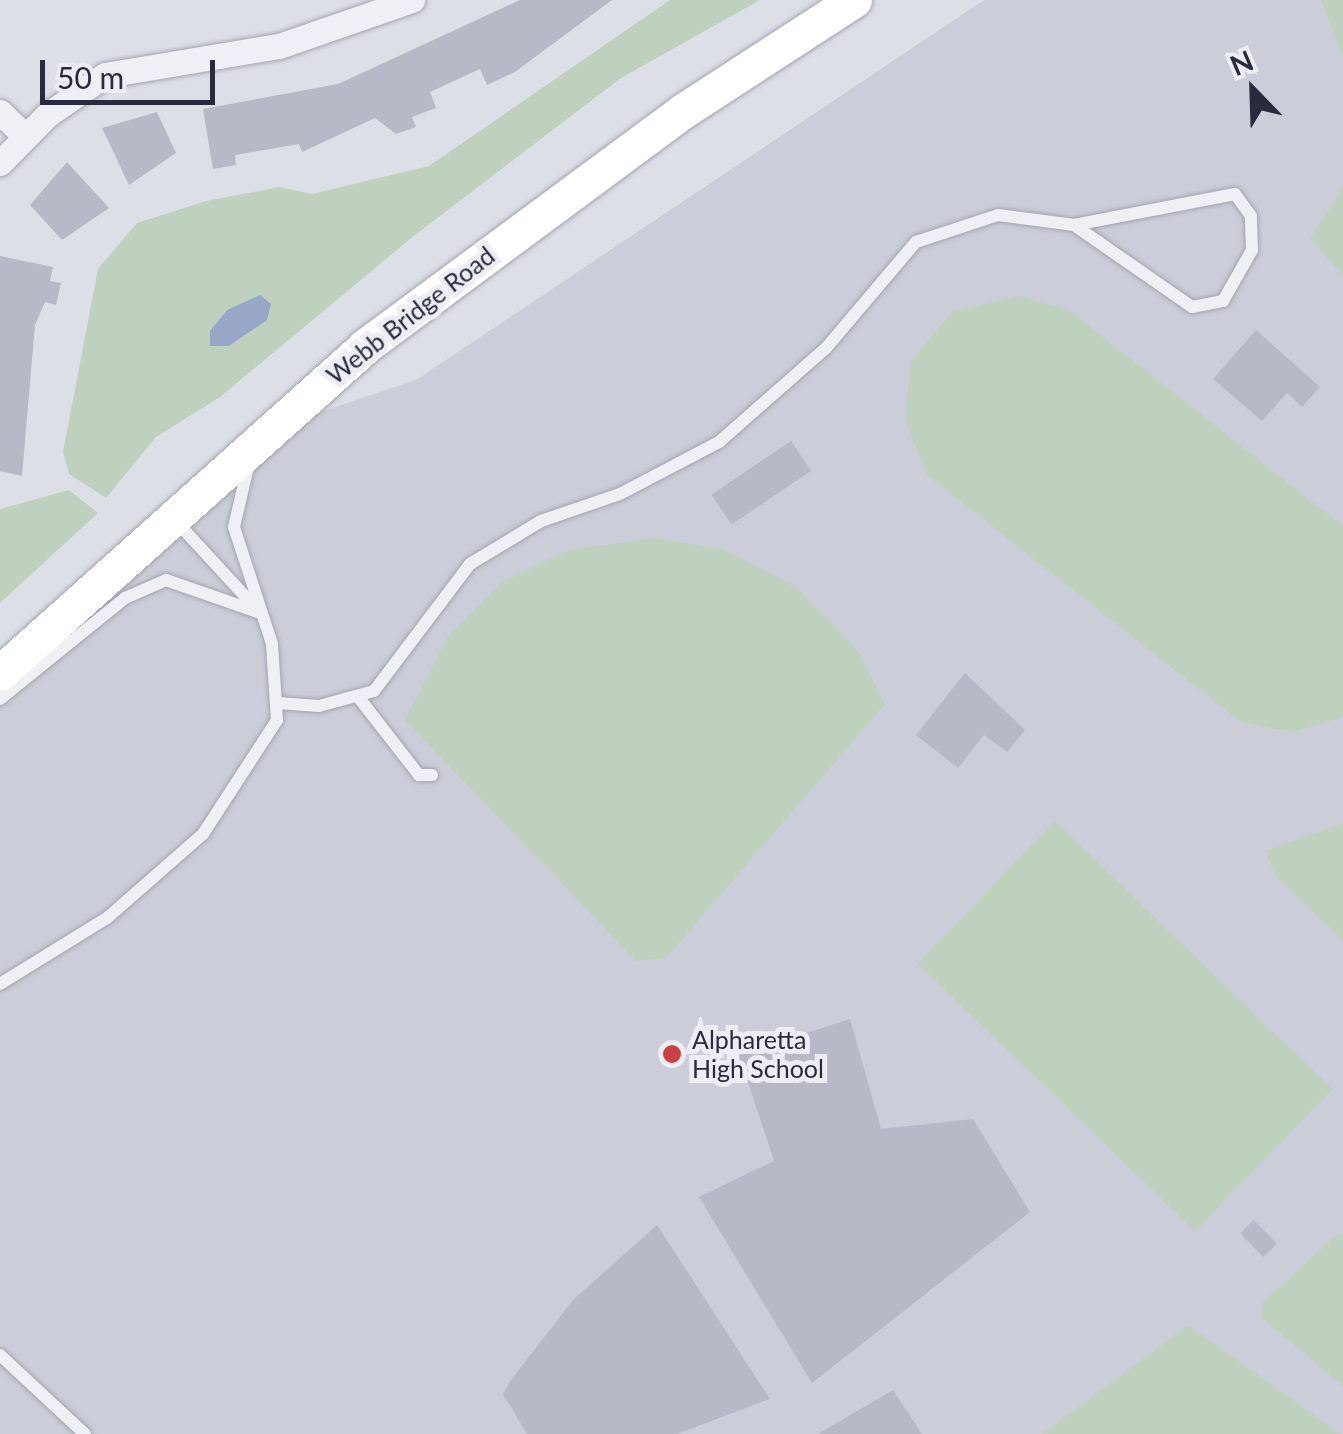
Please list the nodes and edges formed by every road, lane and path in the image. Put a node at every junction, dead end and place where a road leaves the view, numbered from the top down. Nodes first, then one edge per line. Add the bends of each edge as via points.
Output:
1 (412, 0) edge
2 (854, 0) edge
3 (384, 5) edge
4 (0, 112) edge
5 (25, 136) junction
6 (0, 163) edge
7 (1074, 225) junction
8 (266, 430) junction
9 (170, 514) junction
10 (261, 613) junction
11 (0, 673) edge
12 (359, 698) junction
13 (0, 699) edge
14 (278, 704) junction
15 (432, 775) dead end
16 (0, 984) edge
17 (0, 1355) edge
18 (85, 1434) edge

1 - 3 street
2 - 8 street, Webb Bridge Road via 528,223
3 - 5 street via 278,46 106,75
4 - 5 street
5 - 6 street
7 - 7 lane via 1192,307 1223,301 1252,250 1252,216 1235,194
7 - 12 lane via 998,215 916,242 826,348 720,442 620,494 540,520 470,564 374,691
8 - 9 street, Webb Bridge Road
8 - 10 lane via 240,482 234,527
9 - 10 lane
9 - 11 street, Webb Bridge Road
10 - 13 lane via 166,580 125,598
10 - 14 lane
12 - 14 lane
12 - 15 lane via 419,775
14 - 16 lane via 259,758 203,834 107,918
17 - 18 lane

